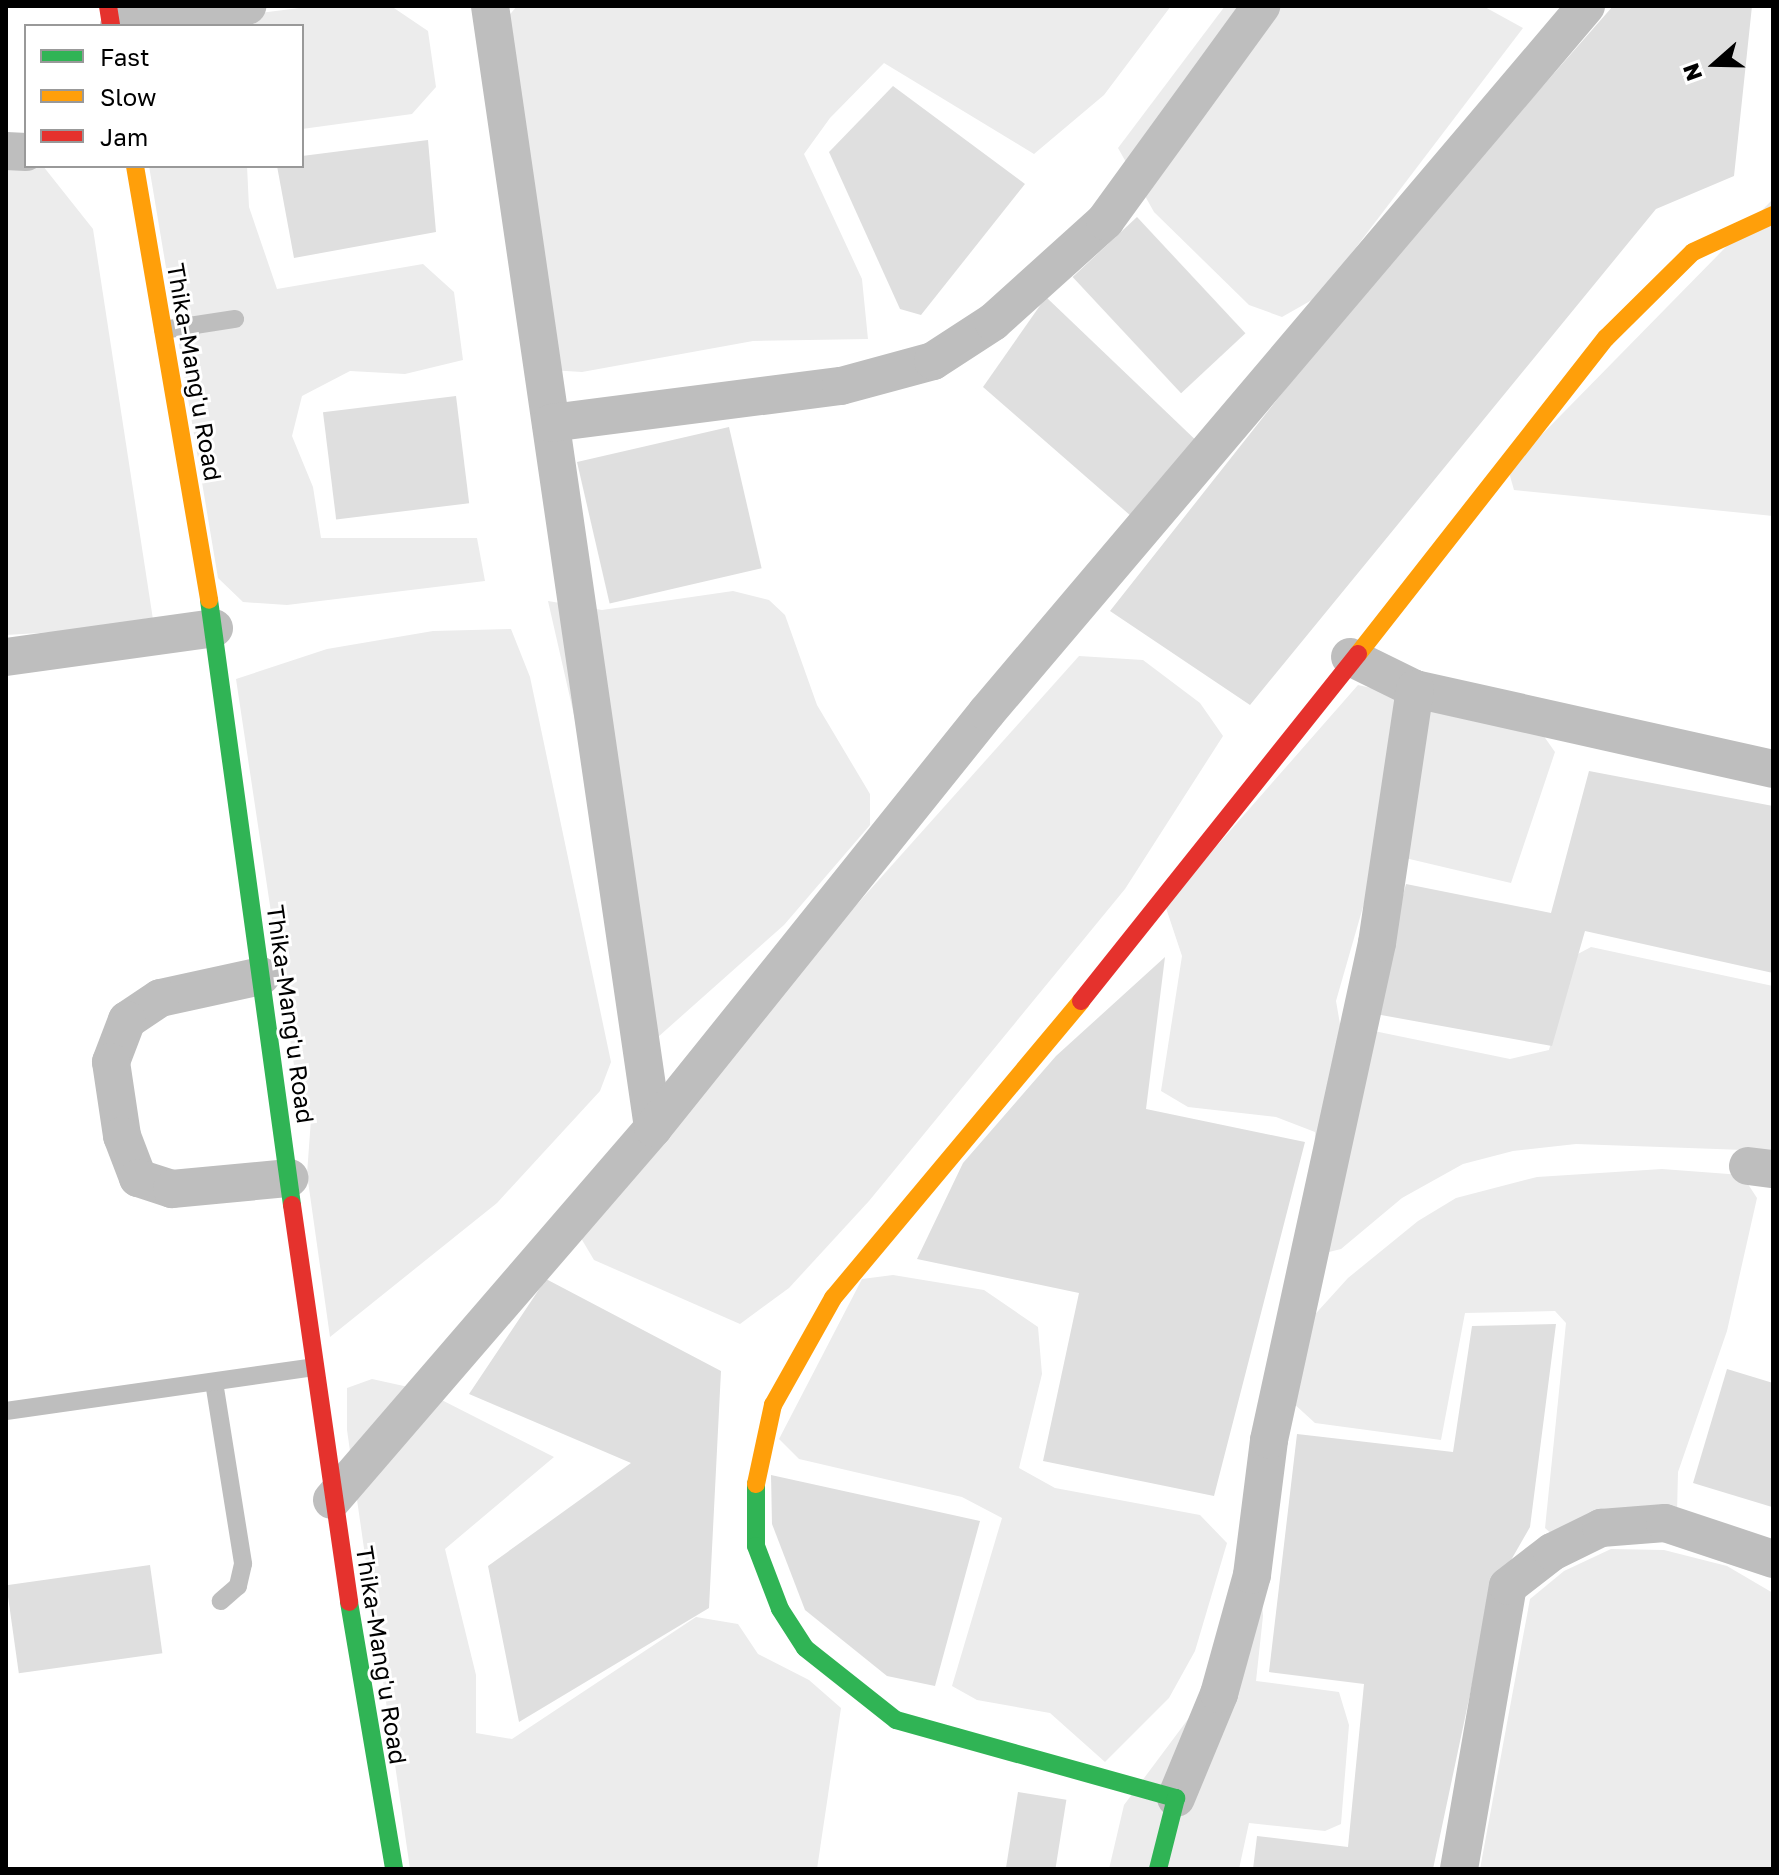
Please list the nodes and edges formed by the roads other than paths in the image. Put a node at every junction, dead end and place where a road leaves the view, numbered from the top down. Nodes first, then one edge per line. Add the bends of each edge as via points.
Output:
1 (247, 6) edge
2 (490, 6) edge
3 (1261, 6) edge
4 (1586, 6) edge
5 (132, 24) edge
6 (135, 168) edge
7 (1773, 215) edge
8 (235, 319) dead end
9 (163, 330) junction
10 (551, 423) junction
11 (214, 628) junction
12 (6, 657) edge
13 (1350, 657) junction
14 (1415, 689) junction
15 (1773, 769) edge
16 (261, 976) junction
17 (653, 1128) junction
18 (289, 1178) junction
19 (314, 1367) junction
20 (214, 1382) junction
21 (6, 1411) edge
22 (332, 1500) junction
23 (1773, 1559) edge
24 (221, 1601) dead end
25 (1176, 1798) junction
26 (394, 1869) edge
27 (1158, 1869) edge
28 (1459, 1869) edge

1 - 5 street
2 - 10 street
3 - 10 street via 1105,221 993,322 933,361 841,386
4 - 17 street via 987,712
6 - 9 main road, Thika-Mang'u Road
7 - 13 main road via 1693,252 1606,338
8 - 9 lane
9 - 11 main road, Thika-Mang'u Road
10 - 17 street
11 - 12 street
11 - 16 main road, Thika-Mang'u Road
13 - 14 street
13 - 25 main road via 1147,922 833,1298 773,1405 755,1487 756,1546 780,1609 805,1648 850,1690 922,1728
14 - 15 street
14 - 25 street via 1377,943 1269,1440 1252,1575 1219,1694
16 - 18 main road, Thika-Mang'u Road
16 - 18 street via 160,998 127,1020 111,1062 122,1136 138,1178 172,1189
17 - 22 street
18 - 19 main road, Thika-Mang'u Road
19 - 20 lane
19 - 22 main road, Thika-Mang'u Road
20 - 21 lane
20 - 24 lane via 243,1564 238,1586
22 - 26 main road, Thika-Mang'u Road
23 - 28 street via 1665,1523 1601,1528 1552,1552 1508,1586
25 - 27 main road

